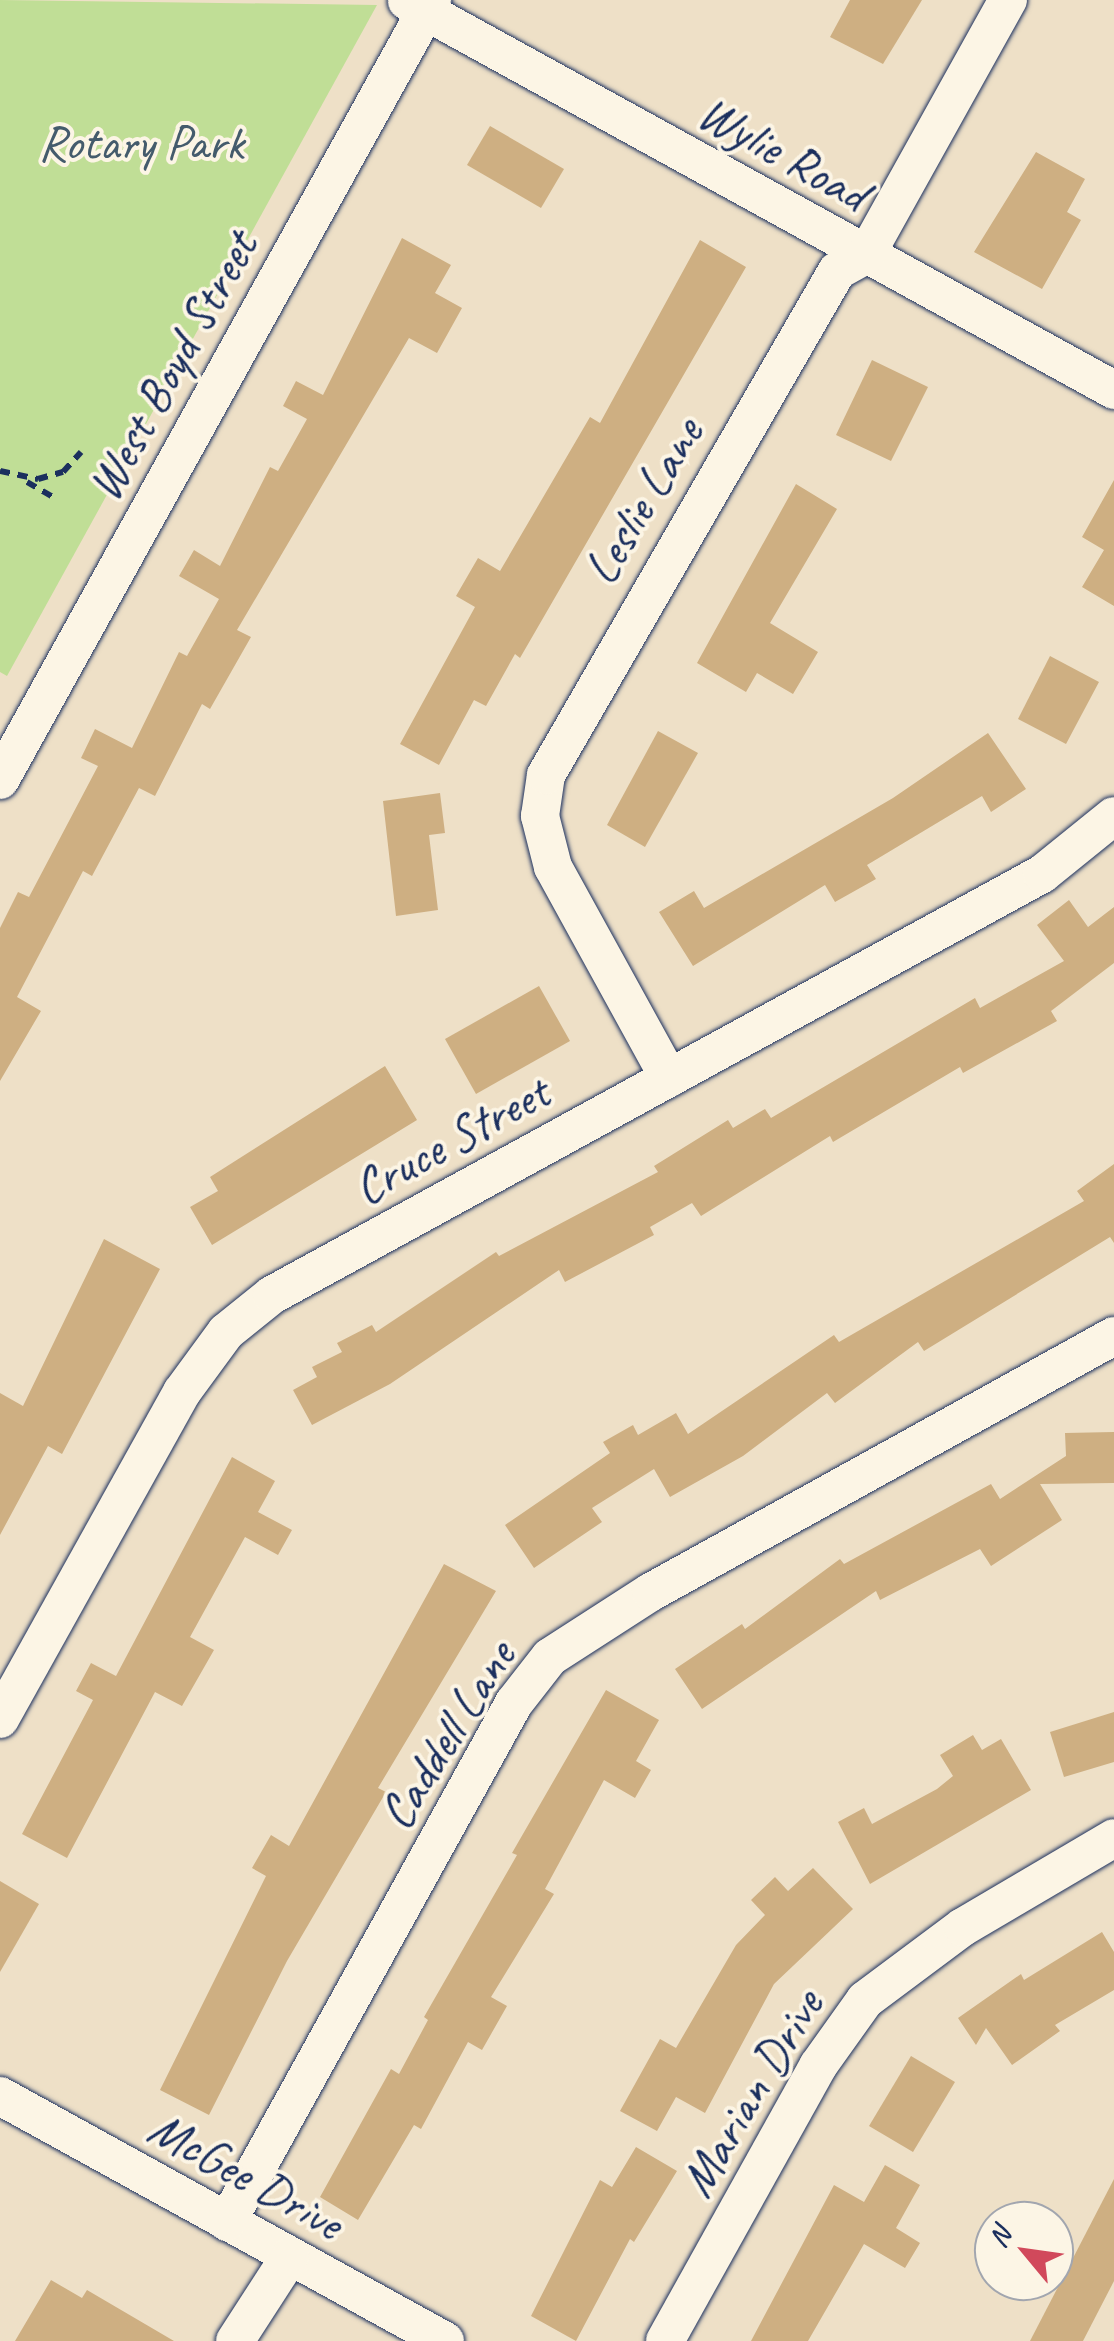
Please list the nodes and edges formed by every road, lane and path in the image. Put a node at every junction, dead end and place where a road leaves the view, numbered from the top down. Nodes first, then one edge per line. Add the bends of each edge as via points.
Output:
1 (1008, 0) edge
2 (421, 4) edge
3 (866, 255) junction
4 (1114, 390) edge
5 (82, 452) dead end
6 (0, 471) edge
7 (26, 481) junction
8 (53, 498) dead end
9 (0, 780) edge
10 (1114, 816) edge
11 (670, 1078) junction
12 (1114, 1336) edge
13 (0, 1719) edge
14 (1114, 1838) edge
15 (0, 2096) edge
16 (227, 2222) junction
17 (290, 2256) junction
18 (235, 2341) edge
19 (445, 2341) edge
20 (665, 2341) edge

1 - 3 street, Leslie Lane
2 - 3 street, Wylie Road
2 - 9 street, West Boyd Street
3 - 4 street, Wylie Road
3 - 11 street, Leslie Lane via 838,271 608,658 558,748 541,794 552,867
5 - 7 path via 63,472
6 - 7 path
7 - 8 path
10 - 11 street, Cruce Street via 1042,874
11 - 13 street, Cruce Street via 272,1295 226,1332 182,1392
12 - 16 street, Caddell Lane via 651,1592 550,1657 514,1704
14 - 20 street, Marian Drive via 963,1927 865,2000 818,2066
15 - 16 street, McGee Drive
16 - 17 street, McGee Drive
17 - 18 street
17 - 19 street, McGee Drive

